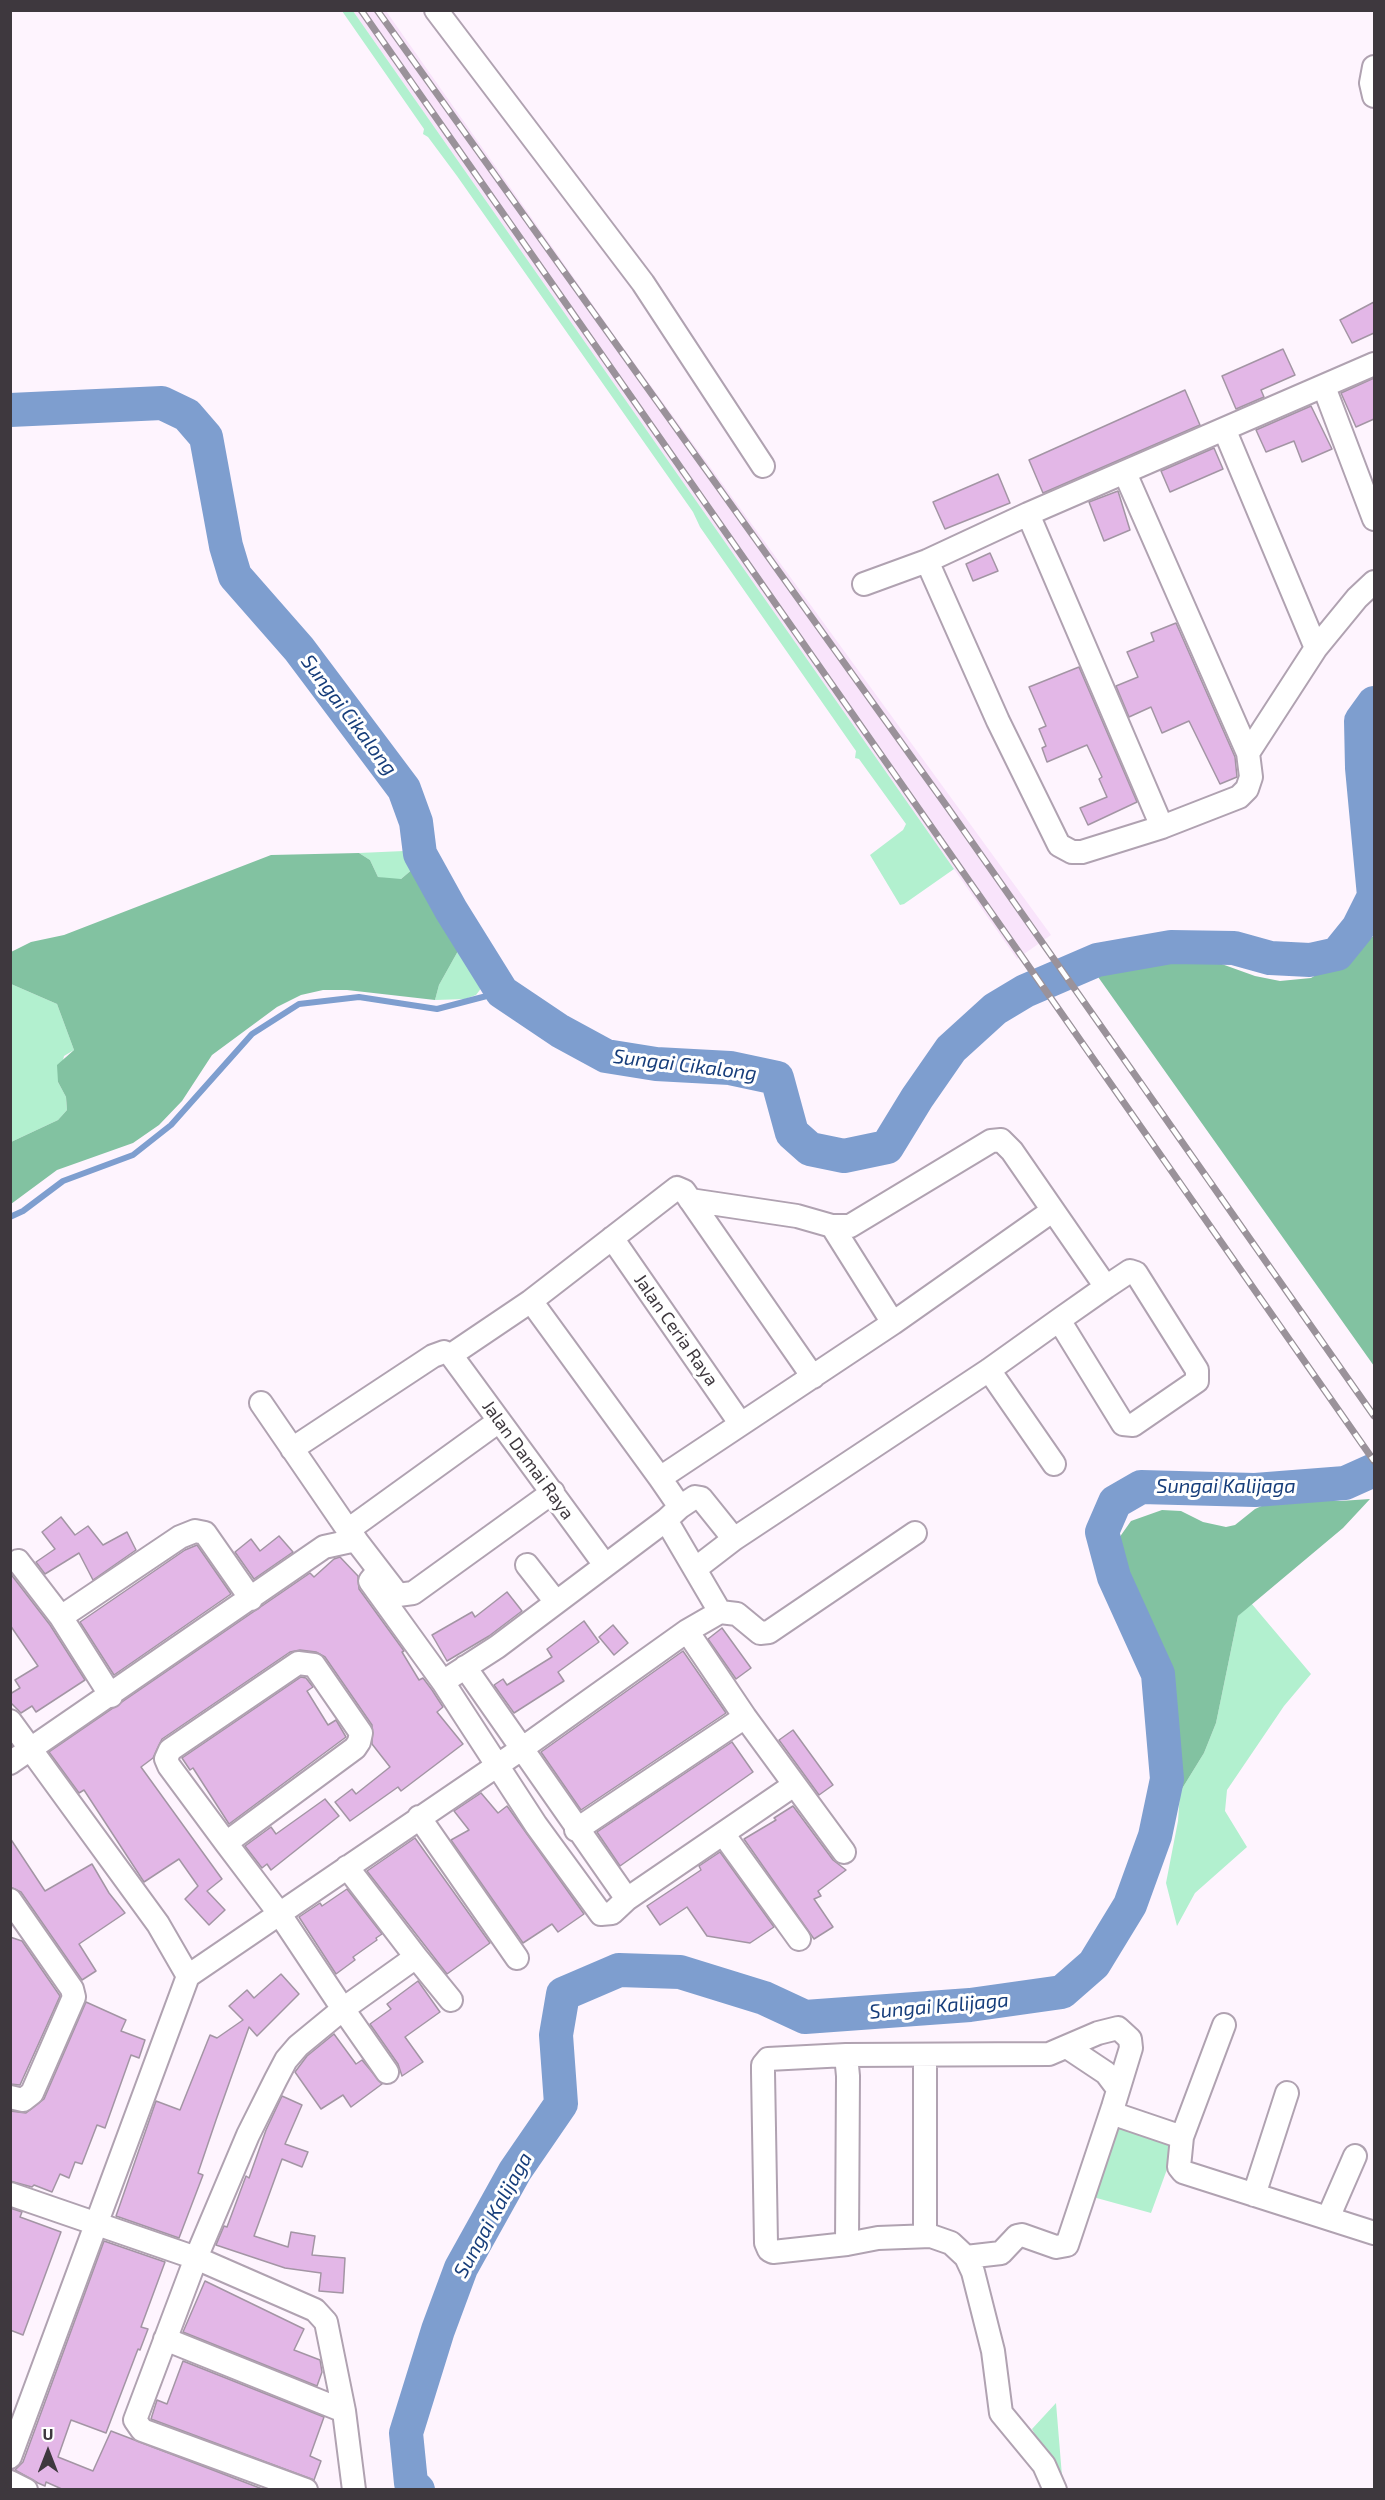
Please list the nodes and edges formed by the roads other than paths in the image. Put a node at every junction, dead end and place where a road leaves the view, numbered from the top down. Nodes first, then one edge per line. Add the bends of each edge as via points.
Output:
1 (436, 10) edge
2 (1374, 67) edge
3 (1374, 96) edge
4 (1374, 364) edge
5 (1324, 387) junction
6 (1225, 431) junction
7 (763, 466) dead end
8 (1125, 473) junction
9 (1028, 514) junction
10 (1374, 519) edge
11 (927, 561) junction
12 (1374, 582) edge
13 (864, 584) dead end
14 (1316, 648) junction
15 (1248, 753) junction
16 (1162, 827) junction
17 (690, 1200) junction
18 (1052, 1211) junction
19 (832, 1226) junction
20 (612, 1238) junction
21 (1106, 1287) junction
22 (531, 1301) junction
23 (1059, 1320) junction
24 (893, 1323) junction
25 (451, 1355) junction
26 (989, 1370) junction
27 (813, 1377) junction
28 (261, 1403) dead end
29 (499, 1421) junction
30 (740, 1423) junction
31 (292, 1449) junction
32 (1054, 1464) dead end
33 (660, 1478) junction
34 (553, 1492) junction
35 (673, 1513) junction
36 (915, 1533) dead end
37 (347, 1539) junction
38 (734, 1539) junction
39 (18, 1561) dead end
40 (527, 1565) dead end
41 (605, 1565) junction
42 (695, 1569) junction
43 (378, 1571) junction
44 (251, 1599) junction
45 (556, 1602) junction
46 (720, 1612) junction
47 (61, 1617) junction
48 (687, 1631) junction
49 (465, 1667) junction
50 (443, 1682) junction
51 (111, 1696) junction
52 (745, 1717) junction
53 (10, 1721) edge
54 (30, 1748) junction
55 (520, 1750) junction
56 (10, 1763) edge
57 (497, 1765) junction
58 (794, 1785) junction
59 (419, 1817) junction
60 (576, 1830) junction
61 (724, 1835) junction
62 (226, 1843) junction
63 (844, 1852) dead end
64 (347, 1867) junction
65 (627, 1899) junction
66 (13, 1912) edge
67 (279, 1913) junction
68 (799, 1939) dead end
69 (416, 1957) junction
70 (517, 1958) dead end
71 (188, 1976) junction
72 (451, 2000) dead end
73 (343, 2009) junction
74 (1224, 2025) dead end
75 (1066, 2047) junction
76 (846, 2055) junction
77 (925, 2055) junction
78 (387, 2072) dead end
79 (1287, 2093) dead end
80 (10, 2097) edge
81 (1116, 2098) junction
82 (1182, 2137) junction
83 (1355, 2156) dead end
84 (10, 2194) edge
85 (1254, 2195) junction
86 (847, 2214) junction
87 (1328, 2218) junction
88 (95, 2221) junction
89 (1374, 2233) edge
90 (925, 2236) junction
91 (882, 2238) junction
92 (847, 2244) junction
93 (966, 2257) junction
94 (196, 2258) junction
95 (165, 2339) junction
96 (344, 2411) junction
97 (10, 2457) edge
98 (10, 2482) edge
99 (26, 2490) edge
100 (306, 2490) edge
101 (354, 2490) edge
102 (1055, 2490) edge

1 - 7 street via 643,283
2 - 3 street
4 - 5 street
5 - 6 street
5 - 10 street
6 - 8 street
6 - 14 street
8 - 9 street
8 - 15 street
9 - 11 street
9 - 16 street
11 - 13 street
11 - 16 street via 998,721 1059,845 1082,852
12 - 14 street
14 - 15 street
15 - 16 street via 1251,777 1239,797
17 - 19 street via 797,1216
17 - 20 street via 677,1188
17 - 27 street
18 - 19 street via 1012,1151 996,1139 858,1224
18 - 21 street
18 - 24 street
19 - 24 street
20 - 22 street
20 - 30 street, Jalan Ceria Raya
21 - 23 street
21 - 23 street via 1130,1271 1136,1273 1197,1370 1195,1384 1133,1425 1123,1424
22 - 25 street
22 - 33 street
23 - 26 street
24 - 27 street
25 - 29 street, Jalan Damai Raya
25 - 31 street via 440,1352 433,1356
26 - 32 street
26 - 38 street
27 - 30 street
28 - 31 street
29 - 34 street, Jalan Damai Raya
29 - 37 street
30 - 33 street
31 - 37 street
33 - 35 street
34 - 41 street, Jalan Damai Raya
34 - 43 street via 408,1596 396,1593
35 - 38 street via 695,1497 701,1498
35 - 41 street
35 - 42 street
36 - 46 street via 769,1632 760,1633 737,1614
37 - 43 street
37 - 44 street via 324,1547
38 - 42 street
39 - 47 street
40 - 45 street
41 - 45 street
42 - 46 street
43 - 50 street via 370,1581
44 - 47 street via 204,1533 195,1531 180,1537
44 - 51 street
45 - 49 street
46 - 48 street
47 - 51 street
48 - 52 street
48 - 55 street
49 - 50 street
49 - 55 street
50 - 57 street
51 - 54 street
52 - 58 street
52 - 60 street
53 - 54 street
54 - 56 street
54 - 71 street via 158,1924
55 - 57 street
55 - 60 street
57 - 59 street
57 - 65 street via 601,1914 612,1912
58 - 61 street
58 - 63 street
59 - 64 street
59 - 70 street
60 - 65 street
61 - 65 street
61 - 68 street
62 - 62 street via 359,1742 361,1733 314,1665 298,1664 167,1754 166,1762
62 - 67 street
64 - 67 street
64 - 69 street
66 - 80 street via 72,1989 74,1997 33,2093 23,2100
67 - 71 street
67 - 73 street
69 - 72 street
69 - 73 street
71 - 88 street
73 - 78 street
73 - 94 street via 286,2060 248,2135
74 - 82 street
75 - 77 street via 1049,2054
75 - 81 street via 1106,2073
75 - 81 street via 1109,2029 1118,2028 1126,2034 1131,2048
76 - 77 street
76 - 86 street
76 - 92 street via 768,2059 763,2072 769,2250
77 - 90 street
79 - 85 street
81 - 82 street via 1118,2115
81 - 93 street via 1066,2245 1056,2247 1022,2235 1001,2253
82 - 85 street via 1178,2160 1183,2172
83 - 87 street
84 - 88 street
85 - 87 street
86 - 91 street via 870,2225
86 - 92 street
87 - 89 street
88 - 94 street
88 - 97 street
90 - 91 street
90 - 93 street via 951,2243
91 - 92 street
93 - 102 street via 993,2351 1001,2413 1044,2465
94 - 95 street
94 - 96 street via 322,2316
95 - 96 street
95 - 100 street via 135,2420 137,2426
96 - 101 street
98 - 99 street

